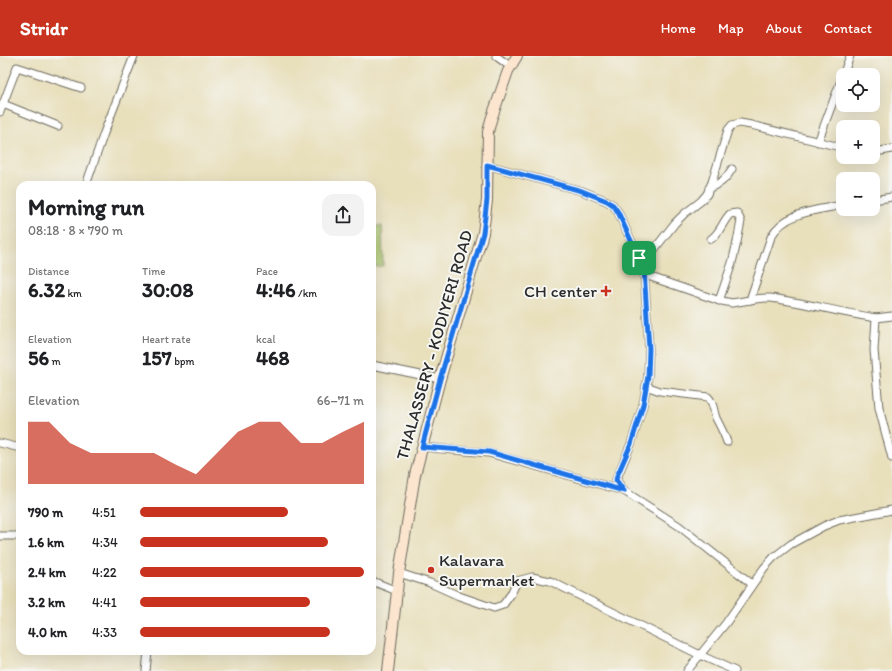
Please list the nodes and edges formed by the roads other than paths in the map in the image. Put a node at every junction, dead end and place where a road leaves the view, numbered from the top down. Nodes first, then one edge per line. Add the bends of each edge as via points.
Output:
1 (134, 56) edge
2 (496, 56) edge
3 (518, 56) edge
4 (850, 56) edge
5 (511, 67) junction
6 (846, 68) edge
7 (80, 88) dead end
8 (836, 94) edge
9 (3, 104) junction
10 (0, 112) edge
11 (58, 126) dead end
12 (818, 142) junction
13 (836, 146) edge
14 (892, 149) edge
15 (880, 151) edge
16 (487, 165) junction
17 (732, 169) dead end
18 (87, 181) edge
19 (710, 188) junction
20 (892, 197) edge
21 (880, 199) edge
22 (836, 206) edge
23 (711, 239) dead end
24 (639, 258) junction
25 (644, 269) junction
26 (750, 300) junction
27 (719, 301) junction
28 (892, 316) edge
29 (876, 318) junction
30 (376, 366) edge
31 (440, 379) junction
32 (646, 386) junction
33 (727, 442) dead end
34 (0, 443) edge
35 (16, 447) edge
36 (422, 447) junction
37 (892, 458) edge
38 (624, 491) junction
39 (892, 510) edge
40 (0, 536) edge
41 (16, 536) edge
42 (399, 573) junction
43 (376, 583) edge
44 (752, 584) junction
45 (397, 591) junction
46 (148, 655) edge
47 (700, 655) junction
48 (146, 671) edge
49 (388, 671) edge
50 (687, 671) edge
51 (735, 671) edge

1 - 18 street
2 - 5 street
3 - 5 main road, THALASSERY - KODIYERI ROAD
4 - 6 street
5 - 16 main road, THALASSERY - KODIYERI ROAD via 488,132
7 - 9 street via 17,67
8 - 12 street
9 - 10 street
9 - 11 street
12 - 13 street
12 - 19 street via 751,125 732,125 728,130
14 - 15 street
16 - 24 street via 582,191 607,201 618,212
16 - 31 main road, THALASSERY - KODIYERI ROAD via 487,200 483,233
17 - 19 street via 724,180
19 - 24 street via 701,201 675,223 653,251
20 - 21 street
22 - 26 street via 800,214 782,222 775,229
23 - 27 street via 725,218 737,213 741,221 737,242
24 - 25 street
25 - 27 street via 651,277
25 - 32 street via 649,349
26 - 27 street via 732,303
26 - 29 street via 762,297 778,298
28 - 29 street
29 - 37 street via 874,350 879,408
30 - 31 street
31 - 36 main road, THALASSERY - KODIYERI ROAD
32 - 33 street via 708,397 712,401
32 - 38 street via 631,444 616,480
34 - 35 street
36 - 38 street via 489,452
36 - 42 main road, THALASSERY - KODIYERI ROAD
38 - 44 street via 679,526
39 - 44 street via 839,520 824,526 791,544 774,557
40 - 41 street
42 - 45 main road, THALASSERY - KODIYERI ROAD
42 - 47 street via 494,608 504,605 517,581 532,577 550,581
43 - 45 street
44 - 47 street via 726,623
45 - 49 main road, THALASSERY - KODIYERI ROAD
46 - 48 street
47 - 50 street
47 - 51 street

